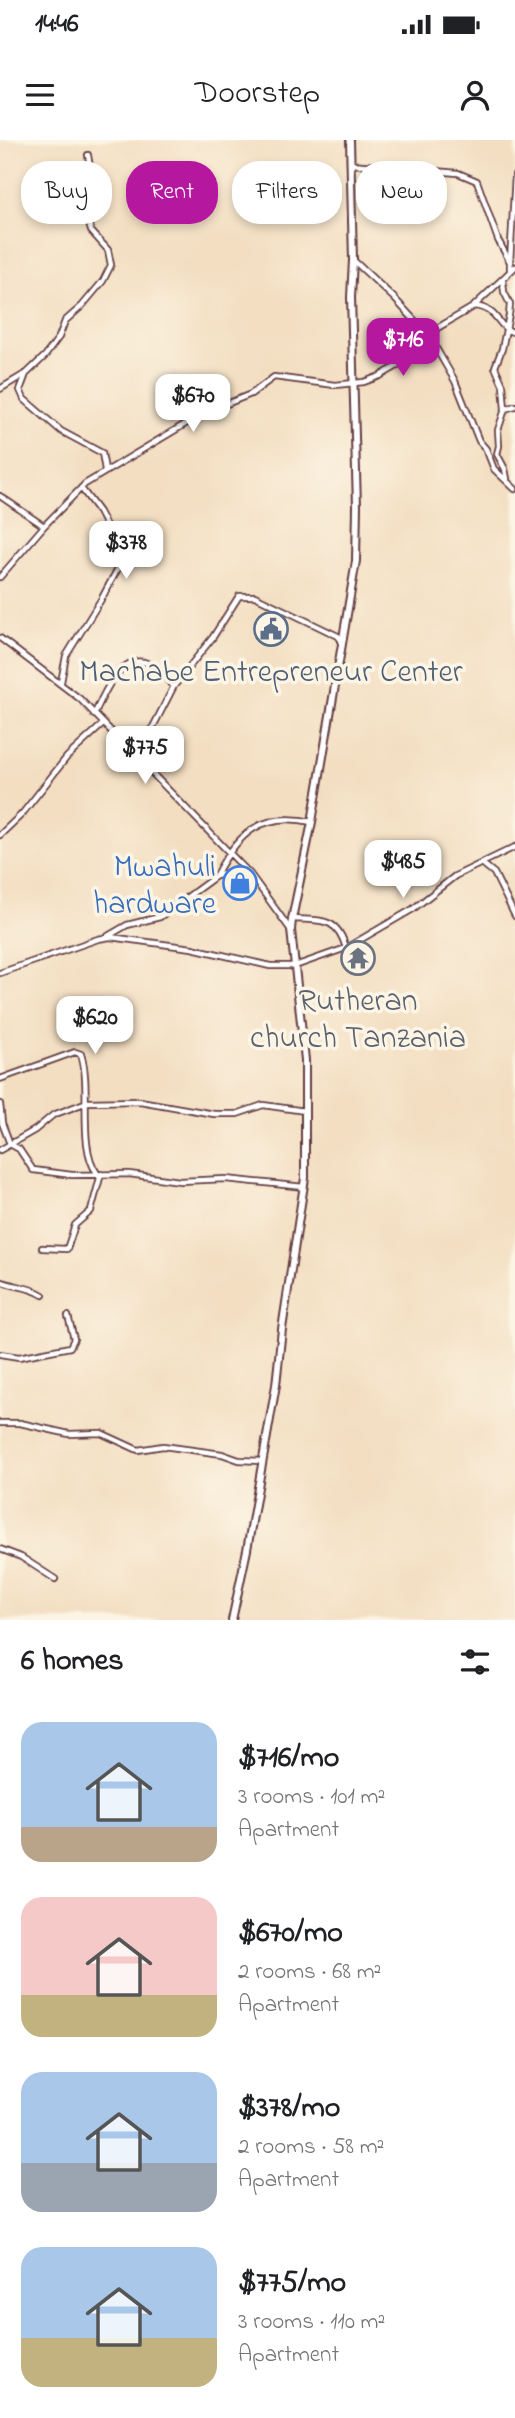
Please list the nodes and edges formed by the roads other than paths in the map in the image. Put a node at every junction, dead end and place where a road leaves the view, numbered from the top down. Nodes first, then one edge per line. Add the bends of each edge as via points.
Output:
1 (350, 140) edge
2 (88, 155) dead end
3 (350, 164) junction
4 (515, 175) edge
5 (352, 260) junction
6 (510, 262) junction
7 (512, 269) edge
8 (503, 280) junction
9 (509, 302) junction
10 (475, 306) junction
11 (515, 310) edge
12 (506, 330) junction
13 (515, 333) edge
14 (429, 336) junction
15 (26, 374) junction
16 (354, 384) junction
17 (0, 389) edge
18 (515, 406) edge
19 (505, 409) junction
20 (105, 470) junction
21 (507, 480) junction
22 (80, 488) junction
23 (515, 489) edge
24 (0, 496) edge
25 (44, 526) junction
26 (0, 577) edge
27 (0, 639) edge
28 (343, 642) junction
29 (61, 683) junction
30 (174, 686) junction
31 (94, 715) junction
32 (103, 724) junction
33 (132, 754) junction
34 (312, 822) junction
35 (0, 835) edge
36 (515, 847) edge
37 (228, 852) junction
38 (482, 864) junction
39 (245, 869) junction
40 (216, 876) junction
41 (515, 916) edge
42 (292, 919) junction
43 (291, 930) junction
44 (104, 938) junction
45 (346, 948) junction
46 (295, 966) junction
47 (0, 973) edge
48 (0, 1079) edge
49 (87, 1101) junction
50 (0, 1104) edge
51 (306, 1112) junction
52 (10, 1144) junction
53 (0, 1150) edge
54 (99, 1174) junction
55 (304, 1186) junction
56 (42, 1248) dead end
57 (0, 1281) edge
58 (43, 1295) dead end
59 (68, 1316) dead end
60 (0, 1354) edge
61 (0, 1423) edge
62 (261, 1461) junction
63 (0, 1549) edge
64 (55, 1579) dead end
65 (232, 1620) edge

1 - 3 street
2 - 15 street via 94,193 89,223 108,250 111,265 103,281 65,321 45,356
3 - 5 street
3 - 6 street via 457,173 477,181
4 - 6 street
5 - 14 street
5 - 16 street
6 - 7 street
7 - 8 street
8 - 9 street
8 - 10 street
9 - 11 street
9 - 12 street
10 - 12 street via 492,311
10 - 14 street
12 - 13 street
12 - 19 street via 495,365
14 - 16 street via 397,367
14 - 21 street via 455,381 478,441
15 - 17 street
15 - 20 street via 21,396 61,431 102,453
16 - 20 street via 274,377 251,394 202,414
16 - 28 street via 355,561
18 - 19 street
19 - 21 street via 497,454
20 - 22 street
21 - 23 street
22 - 25 street
22 - 29 street via 99,512 123,558 66,656
24 - 25 street
25 - 26 street
27 - 29 street
28 - 30 street via 279,607 242,594
28 - 34 street
29 - 31 street
30 - 31 street via 147,663 137,662 115,675
30 - 33 street via 153,727
31 - 32 street
32 - 33 street
32 - 35 street via 67,757
33 - 37 street
34 - 37 street via 270,821 242,835
34 - 42 street
36 - 38 street
37 - 39 street
37 - 40 street
38 - 41 street via 494,873
38 - 45 street via 455,876 413,909
39 - 40 street
39 - 43 street
40 - 44 street via 160,917 127,925
42 - 43 street
42 - 45 street via 332,923 342,933
43 - 46 street
44 - 46 street via 192,948 270,966
44 - 47 street
45 - 46 street
46 - 51 street
48 - 49 street via 78,1052
49 - 51 street via 140,1101 214,1114 237,1114 263,1105
49 - 52 street via 52,1115
49 - 54 street via 88,1153
50 - 52 street
51 - 55 street
52 - 53 street
52 - 54 street via 33,1170
54 - 55 street
54 - 56 street via 91,1211 75,1225 67,1250
55 - 62 street
57 - 58 street
59 - 60 street via 75,1339 70,1347 19,1357
61 - 62 street via 101,1433 138,1450 163,1446
62 - 65 street
63 - 64 street

